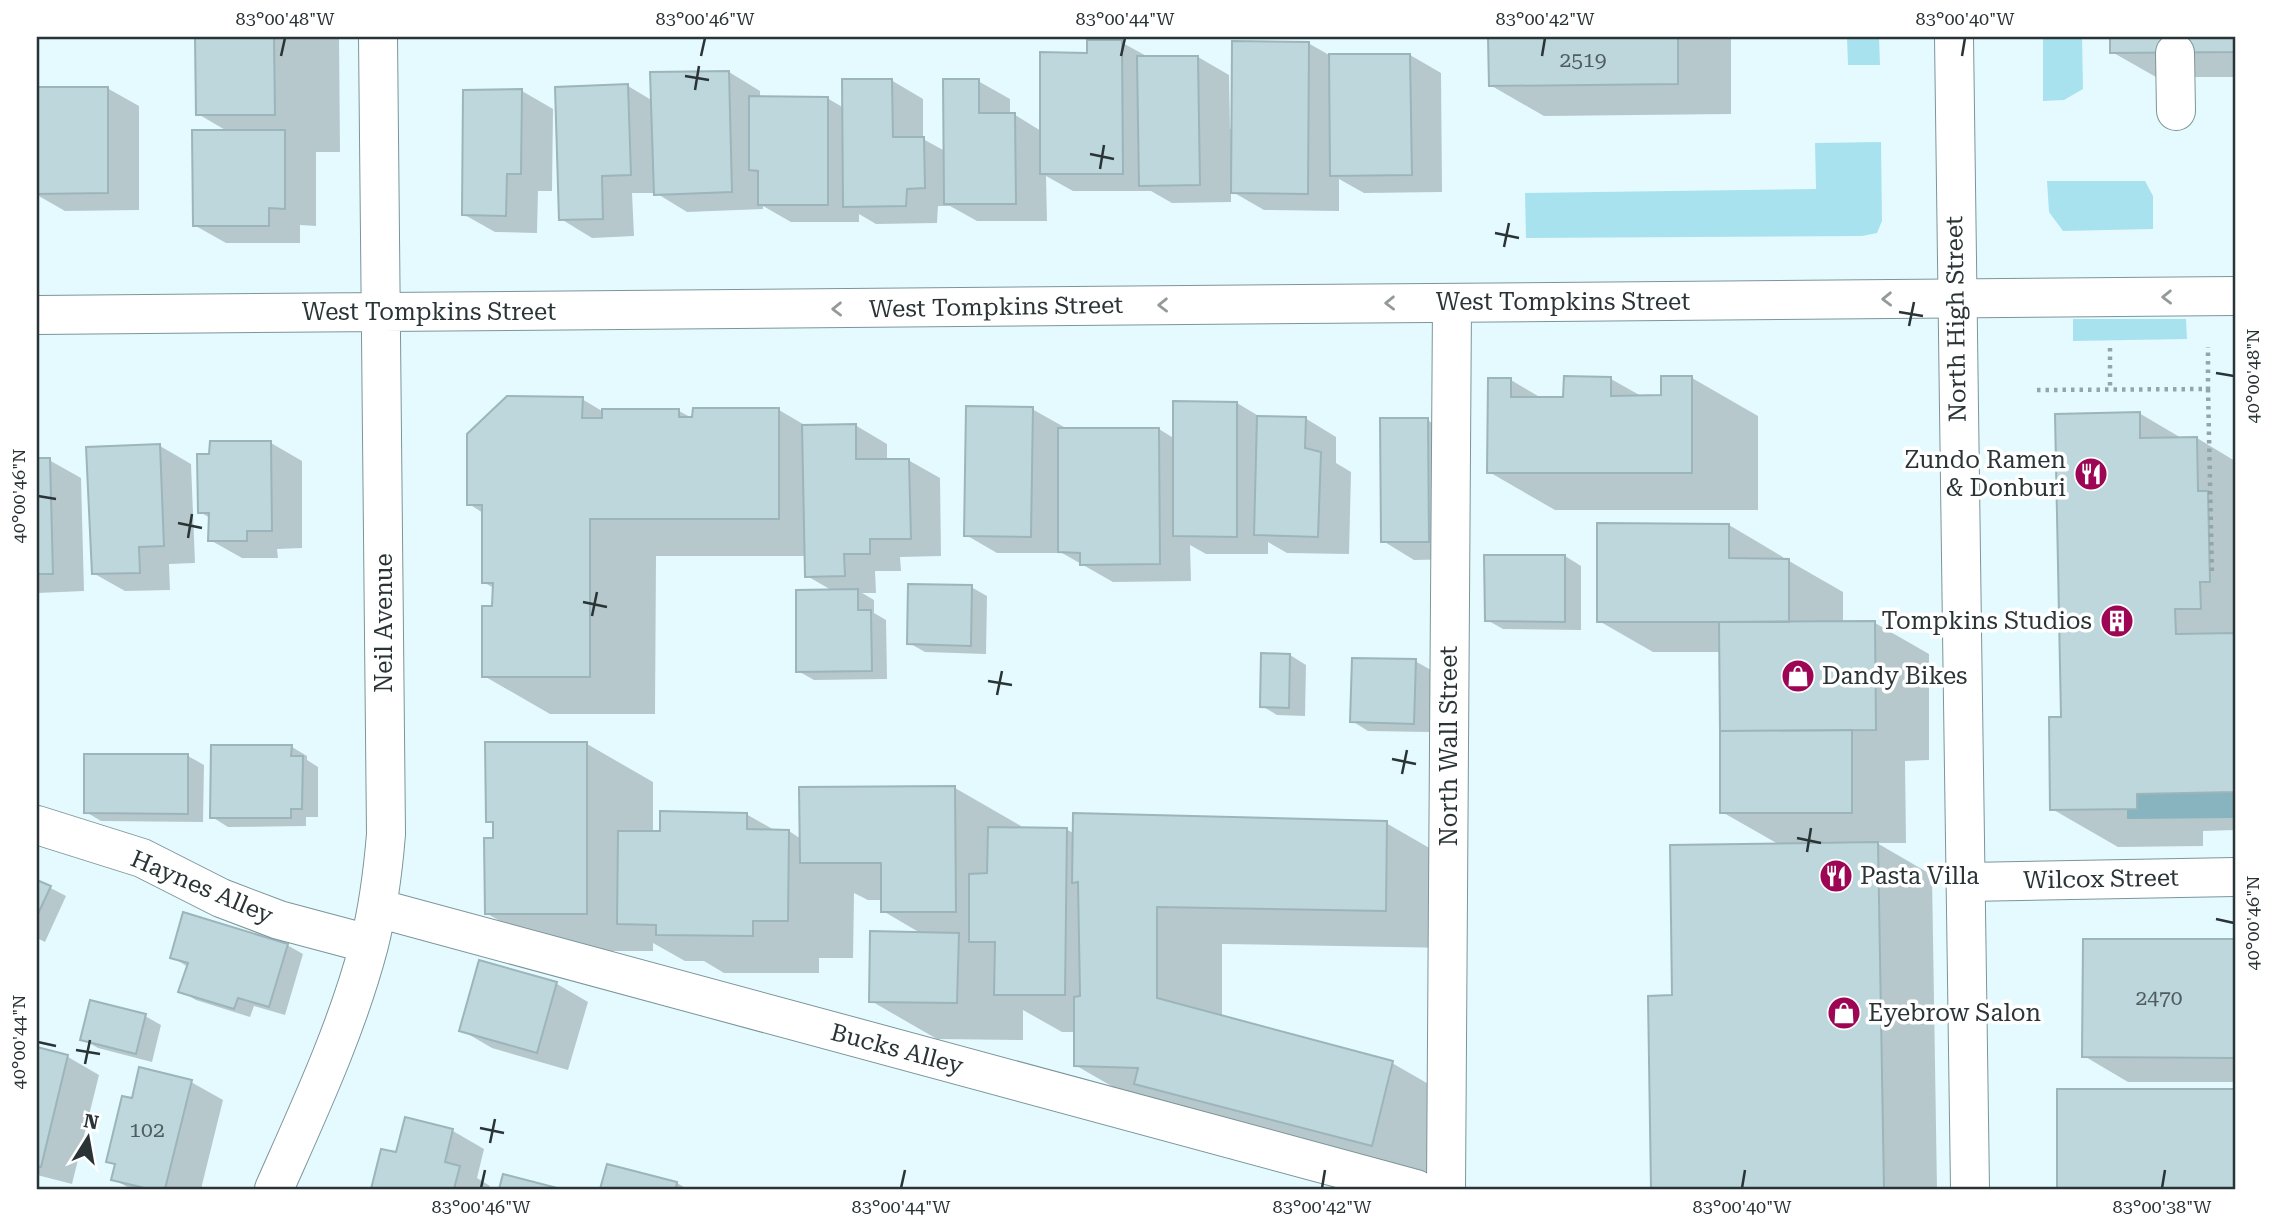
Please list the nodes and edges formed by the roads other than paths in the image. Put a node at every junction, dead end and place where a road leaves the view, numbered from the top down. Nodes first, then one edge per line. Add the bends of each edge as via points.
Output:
1 (378, 37) edge
2 (1954, 37) edge
3 (2175, 53) dead end
4 (2176, 111) dead end
5 (2235, 296) edge
6 (1955, 298) junction
7 (1452, 303) junction
8 (381, 313) junction
9 (37, 315) edge
10 (37, 825) edge
11 (2235, 877) edge
12 (1968, 882) junction
13 (373, 926) junction
14 (274, 1189) edge
15 (1416, 1189) edge
16 (1447, 1189) edge
17 (1970, 1189) edge

1 - 8 street, Neil Avenue
2 - 6 street, North High Street
3 - 4 street
5 -> 6 street, West Tompkins Street
6 -> 7 street, West Tompkins Street
6 - 12 street, North High Street
7 -> 8 street, West Tompkins Street
7 - 16 street, North Wall Street
8 - 9 street, West Tompkins Street
8 - 13 street, Neil Avenue via 386,834
10 - 13 street, Haynes Alley via 142,858 221,898 279,920
11 - 12 street, Wilcox Street
12 - 17 street, North High Street
13 - 14 street, Neil Avenue via 346,1017
13 - 15 street, Bucks Alley

